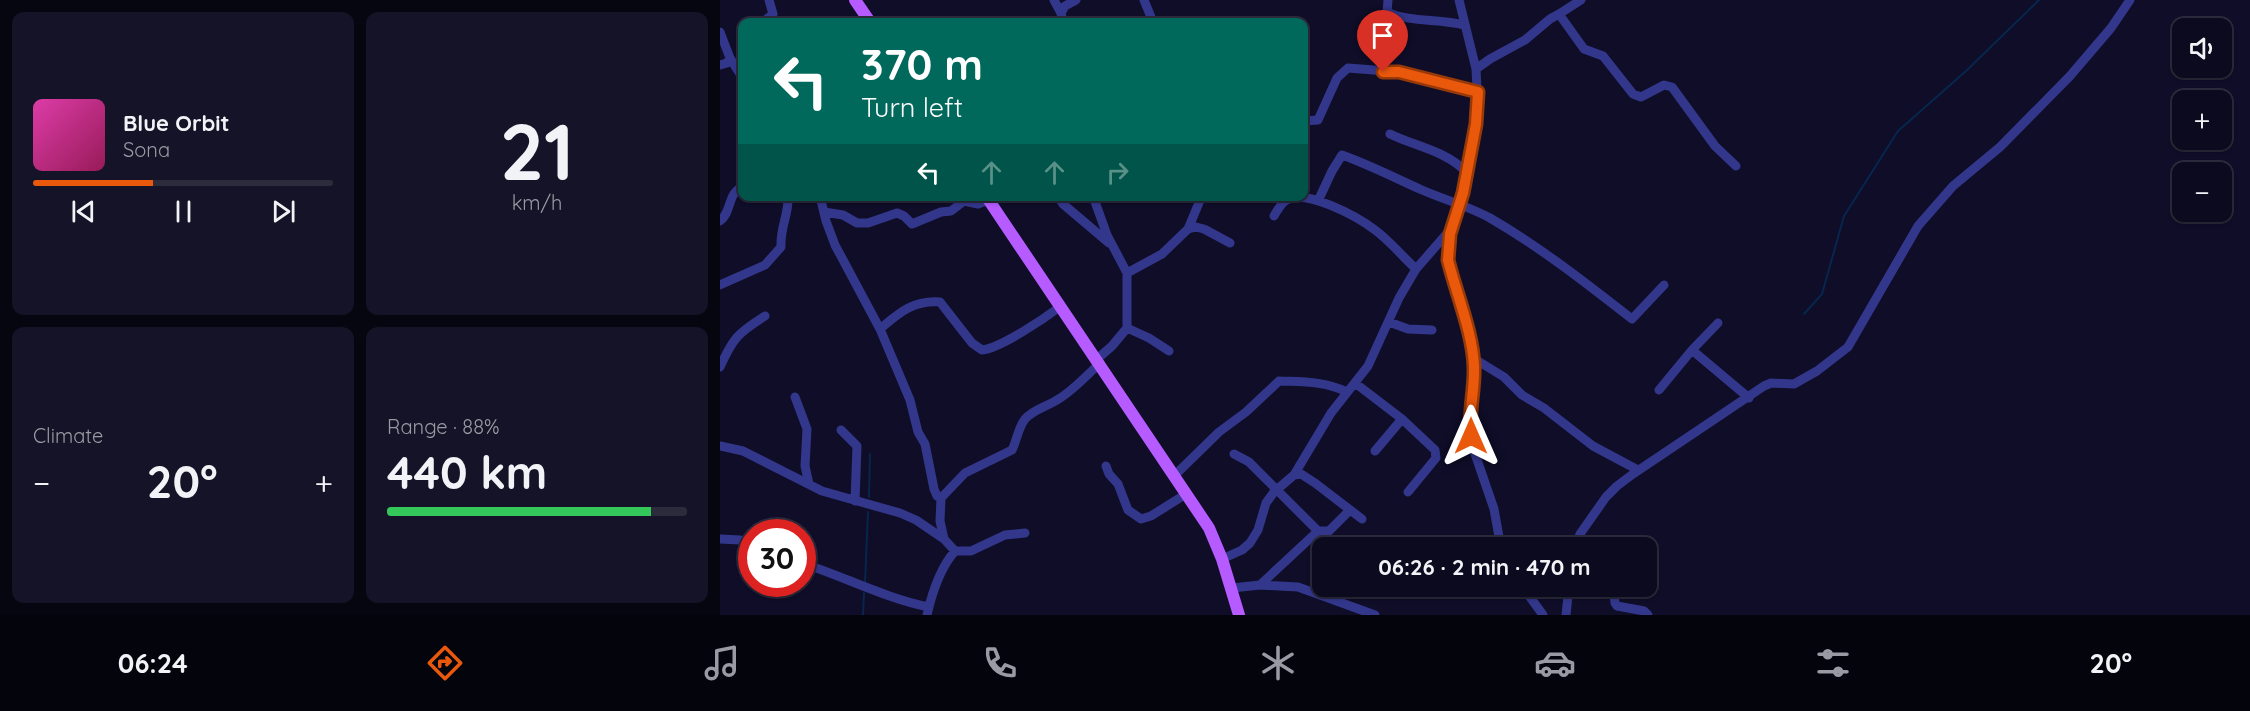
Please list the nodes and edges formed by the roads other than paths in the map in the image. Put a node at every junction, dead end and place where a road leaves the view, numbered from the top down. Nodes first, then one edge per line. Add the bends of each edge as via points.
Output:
1 (769, 0) edge
2 (855, 0) edge
3 (1054, 0) edge
4 (1076, 0) edge
5 (1144, 0) edge
6 (1388, 0) edge
7 (1459, 0) edge
8 (1581, 0) edge
9 (2130, 0) edge
10 (1559, 14) junction
11 (768, 18) edge
12 (867, 18) edge
13 (1062, 18) edge
14 (1151, 18) edge
15 (1464, 25) junction
16 (720, 32) edge
17 (729, 58) junction
18 (720, 65) edge
19 (1476, 69) junction
20 (738, 71) edge
21 (1478, 92) junction
22 (1308, 121) edge
23 (1390, 134) dead end
24 (1737, 166) dead end
25 (1466, 172) junction
26 (738, 191) edge
27 (1308, 199) edge
28 (788, 201) edge
29 (821, 201) edge
30 (964, 201) edge
31 (964, 201) edge
32 (982, 201) edge
33 (989, 201) edge
34 (1061, 201) edge
35 (1095, 201) edge
36 (1200, 201) edge
37 (1285, 201) edge
38 (1318, 201) junction
39 (1459, 203) junction
40 (824, 212) junction
41 (1274, 216) dead end
42 (720, 221) edge
43 (1452, 228) junction
44 (1188, 229) junction
45 (1230, 243) dead end
46 (1111, 245) junction
47 (1416, 268) junction
48 (1127, 273) junction
49 (720, 285) edge
50 (1664, 285) dead end
51 (1061, 306) junction
52 (765, 316) dead end
53 (1389, 322) junction
54 (1718, 323) dead end
55 (880, 328) junction
56 (1127, 328) junction
57 (1432, 330) dead end
58 (1692, 350) junction
59 (1170, 351) dead end
60 (1473, 358) junction
61 (1099, 361) junction
62 (720, 367) edge
63 (1354, 383) junction
64 (1659, 390) dead end
65 (1347, 392) junction
66 (795, 397) dead end
67 (1749, 398) junction
68 (1402, 419) junction
69 (841, 430) dead end
70 (720, 446) edge
71 (1375, 451) dead end
72 (1234, 454) dead end
73 (1106, 466) dead end
74 (1638, 470) junction
75 (1294, 475) junction
76 (1174, 476) junction
77 (809, 484) junction
78 (1277, 489) junction
79 (1408, 492) dead end
80 (1186, 494) junction
81 (941, 498) junction
82 (855, 501) junction
83 (1350, 510) junction
84 (1362, 519) dead end
85 (1318, 531) junction
86 (1025, 533) dead end
87 (1499, 537) edge
88 (1579, 537) edge
89 (720, 539) edge
90 (944, 539) junction
91 (738, 540) edge
92 (955, 551) junction
93 (1222, 559) junction
94 (816, 568) edge
95 (1260, 585) junction
96 (1232, 588) junction
97 (1530, 597) edge
98 (1568, 597) edge
99 (1615, 597) edge
100 (928, 611) edge
101 (1239, 615) edge
102 (1375, 615) edge
103 (1543, 615) edge
104 (1566, 615) edge
105 (1648, 615) edge

1 - 11 street via 772,14
2 - 12 main road
3 - 13 street
4 - 13 street via 1065,6
5 - 14 street
6 - 15 street via 1387,12 1397,16
7 - 15 street
8 - 10 street
9 - 67 street via 2070,76 2000,147 1953,186 1918,226 1848,347 1794,384 1771,384
10 - 19 street
10 - 24 street via 1584,49 1603,56 1633,94 1641,97 1664,85 1672,87 1715,146
15 - 19 street
16 - 17 street
17 - 18 street
17 - 20 street
19 - 21 street
21 - 22 street via 1399,72 1348,68 1337,78 1318,120
21 - 25 street
23 - 25 street via 1439,154
25 - 39 street
26 - 42 street
27 - 38 street
28 - 49 street via 781,247 765,265
29 - 40 street
30 - 40 street via 951,211 917,224 897,213 857,223 843,215
31 - 32 street
33 - 51 main road
34 - 46 street
35 - 46 street
36 - 44 street
37 - 41 street
38 - 39 street via 1342,155
38 - 47 street via 1365,222
39 - 43 street
39 - 50 street via 1559,262 1632,318
40 - 55 street via 835,245
43 - 47 street
43 - 60 street via 1448,260
44 - 45 street via 1204,229
44 - 48 street via 1162,254
46 - 48 street
47 - 53 street
48 - 56 street
51 - 55 street via 991,349 982,350 972,343 940,302 925,301 912,306
51 - 61 main road
52 - 62 street via 730,344
53 - 57 street
53 - 63 street via 1368,366
54 - 58 street
55 - 81 street via 925,444 934,489
56 - 59 street
56 - 61 street
58 - 64 street
58 - 67 street
60 - 74 street via 1504,377 1522,395 1593,446
60 - 87 street via 1471,436
61 - 76 main road
61 - 81 street via 1064,395 1027,417 1012,450 965,473
63 - 65 street
63 - 68 street
65 - 75 street
65 - 76 street via 1315,382 1279,381
66 - 77 street via 807,429 805,466
67 - 74 street
68 - 71 street
68 - 79 street via 1437,454
69 - 82 street via 857,446
70 - 77 street via 743,451
72 - 78 street via 1249,462
73 - 80 street via 1128,510 1141,519
74 - 88 street via 1606,497
75 - 78 street
75 - 83 street via 1301,474
76 - 80 main road
77 - 82 street
78 - 85 street
78 - 93 street via 1266,503 1254,537 1242,550
80 - 93 main road via 1209,528
81 - 90 street
82 - 90 street via 900,513
83 - 84 street
83 - 85 street via 1329,531
85 - 95 street
86 - 92 street via 1005,535 971,551
89 - 91 street
90 - 92 street
92 - 100 street via 947,560
93 - 96 main road
94 - 100 street
95 - 96 street
95 - 102 street via 1298,587
96 - 101 main road
97 - 103 street
98 - 104 street
99 - 105 street via 1617,606

